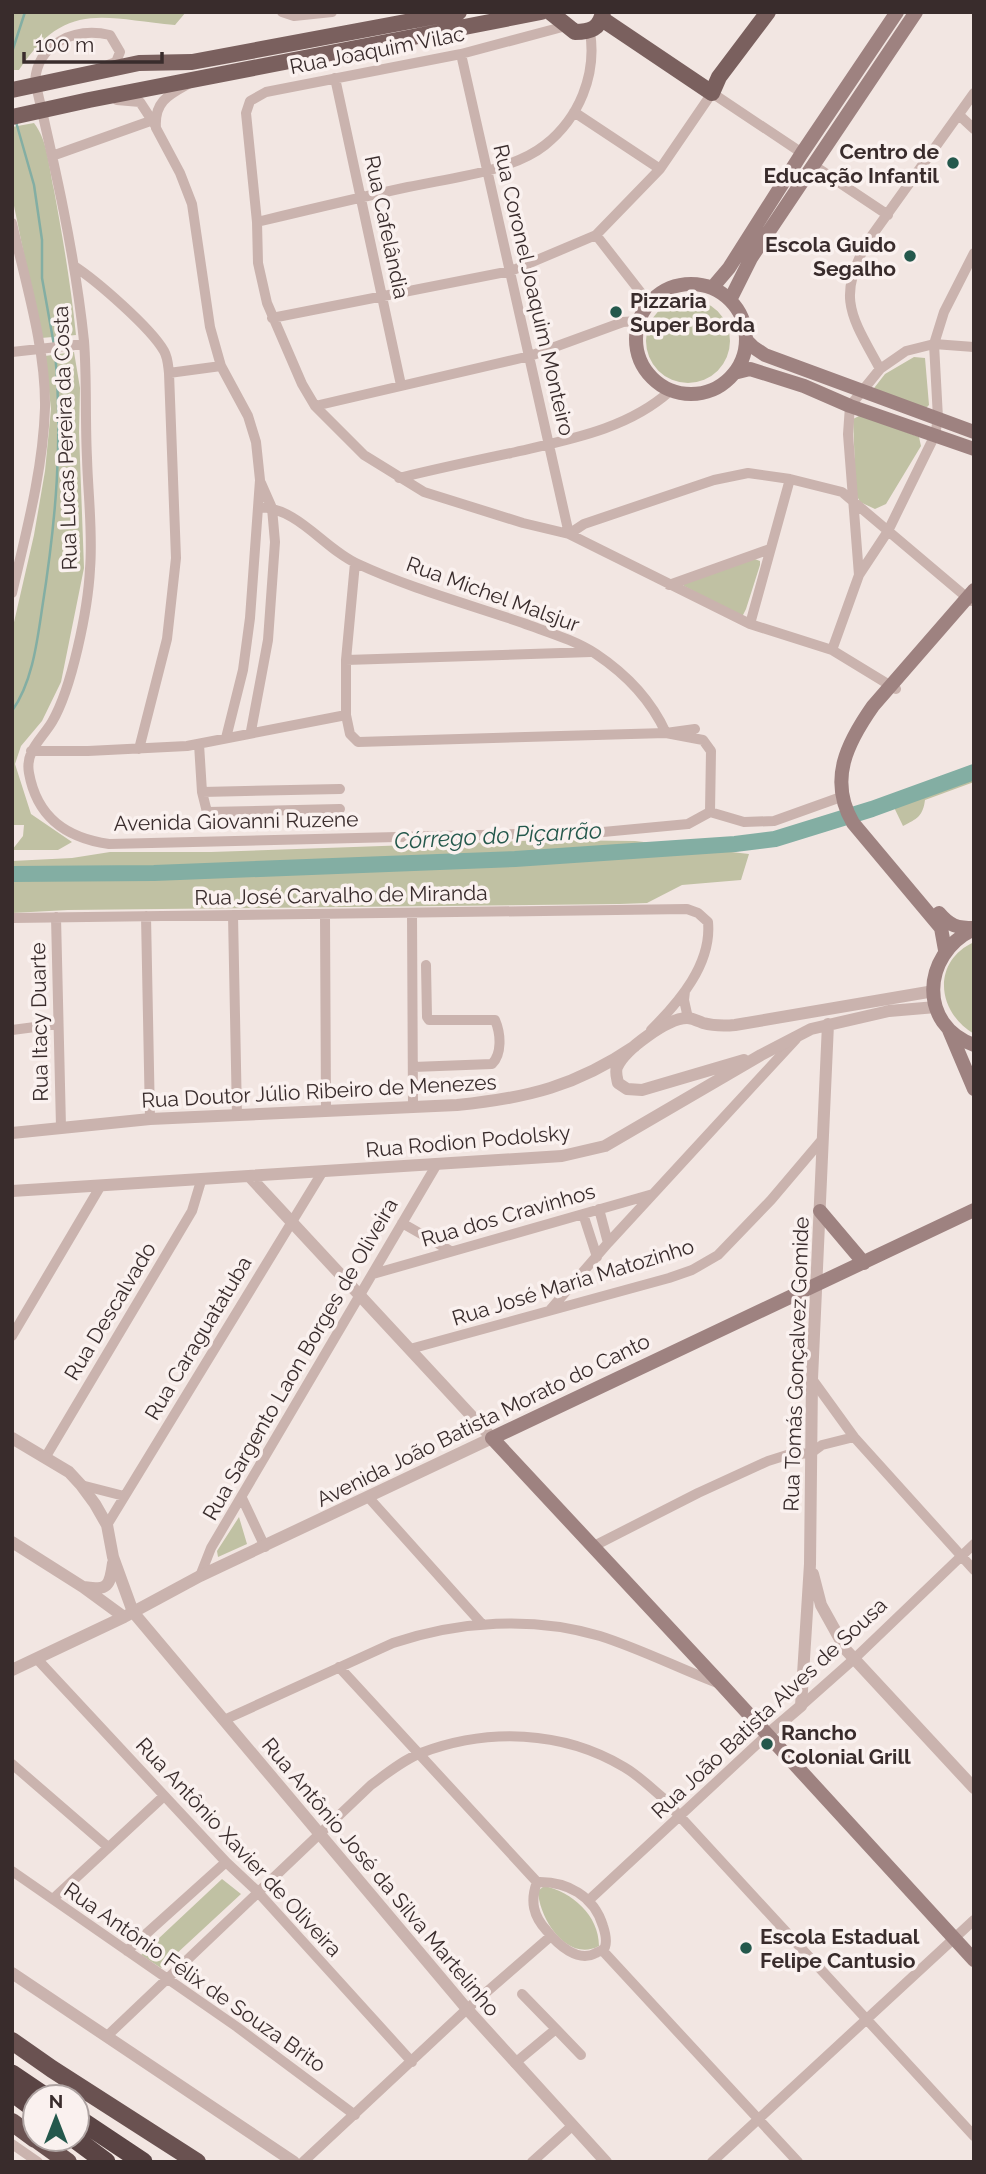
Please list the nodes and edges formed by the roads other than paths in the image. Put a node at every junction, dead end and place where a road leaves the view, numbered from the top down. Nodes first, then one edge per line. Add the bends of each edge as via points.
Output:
1 (282, 12) edge
2 (332, 12) edge
3 (459, 12) edge
4 (541, 12) edge
5 (551, 12) edge
6 (768, 12) edge
7 (897, 12) edge
8 (916, 12) edge
9 (603, 16) edge
10 (566, 26) junction
11 (590, 32) junction
12 (461, 54) junction
13 (76, 77) junction
14 (335, 78) junction
15 (196, 79) junction
16 (12, 89) edge
17 (712, 93) junction
18 (974, 93) edge
19 (89, 100) junction
20 (574, 113) junction
21 (959, 115) junction
22 (12, 117) edge
23 (155, 123) junction
24 (974, 129) edge
25 (802, 153) junction
26 (52, 156) junction
27 (813, 165) junction
28 (488, 170) junction
29 (660, 170) junction
30 (361, 198) junction
31 (888, 215) junction
32 (257, 222) junction
33 (12, 223) edge
34 (596, 235) junction
35 (974, 253) edge
36 (74, 266) junction
37 (511, 271) junction
38 (99, 285) junction
39 (712, 288) junction
40 (78, 293) junction
41 (383, 298) junction
42 (730, 300) junction
43 (649, 303) junction
44 (272, 318) junction
45 (638, 321) junction
46 (746, 340) junction
47 (84, 344) junction
48 (934, 344) junction
49 (974, 347) edge
50 (43, 349) junction
51 (12, 352) edge
52 (530, 356) junction
53 (221, 366) junction
54 (880, 369) junction
55 (169, 373) junction
56 (734, 373) junction
57 (401, 385) junction
58 (670, 391) junction
59 (863, 391) junction
60 (315, 405) junction
61 (850, 406) junction
62 (938, 418) junction
63 (974, 432) edge
64 (935, 435) junction
65 (549, 444) junction
66 (974, 449) edge
67 (399, 478) junction
68 (789, 479) junction
69 (260, 480) junction
70 (853, 500) junction
71 (259, 508) junction
72 (272, 508) junction
73 (888, 531) junction
74 (569, 534) junction
75 (769, 550) junction
76 (355, 563) junction
77 (859, 575) junction
78 (669, 585) junction
79 (12, 593) edge
80 (972, 598) edge
81 (750, 624) junction
82 (832, 650) junction
83 (593, 652) junction
84 (346, 660) junction
85 (893, 687) junction
86 (346, 715) junction
87 (695, 729) dead end
88 (251, 732) junction
89 (666, 733) junction
90 (226, 738) junction
91 (199, 744) junction
92 (139, 749) junction
93 (31, 751) junction
94 (340, 789) dead end
95 (202, 792) junction
96 (845, 803) junction
97 (340, 809) dead end
98 (710, 812) junction
99 (855, 821) junction
100 (670, 910) joint
101 (412, 914) junction
102 (233, 915) junction
103 (325, 915) junction
104 (146, 916) junction
105 (56, 917) junction
106 (12, 918) edge
107 (974, 929) edge
108 (945, 950) junction
109 (426, 965) dead end
110 (685, 991) junction
111 (934, 991) junction
112 (936, 1007) junction
113 (688, 1018) junction
114 (58, 1024) junction
115 (828, 1024) junction
116 (948, 1028) junction
117 (12, 1030) edge
118 (800, 1035) junction
119 (974, 1045) edge
120 (635, 1046) junction
121 (761, 1055) junction
122 (414, 1068) junction
123 (974, 1089) edge
124 (413, 1107) junction
125 (326, 1111) junction
126 (237, 1116) junction
127 (150, 1119) junction
128 (61, 1127) junction
129 (16, 1133) edge
130 (821, 1141) junction
131 (436, 1164) junction
132 (323, 1171) junction
133 (250, 1177) junction
134 (201, 1181) junction
135 (100, 1187) junction
136 (12, 1191) edge
137 (653, 1194) junction
138 (599, 1209) junction
139 (974, 1210) edge
140 (820, 1211) junction
141 (583, 1214) junction
142 (292, 1220) junction
143 (402, 1223) junction
144 (608, 1243) junction
145 (449, 1250) junction
146 (597, 1257) junction
147 (864, 1263) junction
148 (373, 1274) junction
149 (817, 1284) junction
150 (360, 1294) junction
151 (548, 1311) junction
152 (12, 1336) edge
153 (410, 1349) junction
154 (812, 1379) junction
155 (854, 1437) junction
156 (12, 1438) edge
157 (492, 1438) junction
158 (811, 1453) junction
159 (45, 1458) junction
160 (81, 1485) junction
161 (124, 1496) junction
162 (242, 1498) junction
163 (369, 1498) junction
164 (107, 1525) junction
165 (12, 1542) edge
166 (974, 1544) edge
167 (265, 1547) junction
168 (592, 1547) junction
169 (961, 1556) junction
170 (113, 1557) junction
171 (810, 1564) junction
172 (974, 1570) edge
173 (200, 1576) junction
174 (107, 1586) junction
175 (83, 1587) junction
176 (125, 1591) junction
177 (105, 1603) junction
178 (128, 1615) junction
179 (482, 1624) junction
180 (37, 1659) junction
181 (854, 1659) junction
182 (339, 1667) junction
183 (12, 1670) edge
184 (722, 1685) junction
185 (801, 1706) junction
186 (224, 1720) junction
187 (767, 1735) junction
188 (418, 1754) junction
189 (12, 1764) edge
190 (974, 1788) edge
191 (164, 1796) junction
192 (681, 1815) junction
193 (318, 1833) junction
194 (108, 1847) junction
195 (226, 1862) junction
196 (12, 1871) edge
197 (537, 1882) junction
198 (257, 1891) junction
199 (53, 1899) junction
200 (589, 1900) junction
201 (974, 1920) edge
202 (551, 1936) junction
203 (954, 1938) junction
204 (602, 1950) junction
205 (127, 1951) junction
206 (974, 1960) edge
207 (12, 1973) edge
208 (169, 1979) junction
209 (522, 1994) dead end
210 (467, 2009) junction
211 (864, 2020) junction
212 (556, 2029) junction
213 (107, 2036) junction
214 (12, 2041) edge
215 (581, 2055) dead end
216 (412, 2062) junction
217 (515, 2063) junction
218 (355, 2115) junction
219 (759, 2119) junction
220 (572, 2126) junction
221 (91, 2127) edge
222 (974, 2136) edge
223 (91, 2142) edge
224 (12, 2144) edge
225 (91, 2151) edge
226 (38, 2162) edge
227 (106, 2162) edge
228 (121, 2162) edge
229 (143, 2162) edge
230 (197, 2162) edge
231 (294, 2162) edge
232 (303, 2162) edge
233 (531, 2162) edge
234 (606, 2162) edge
235 (712, 2162) edge
236 (798, 2162) edge

1 - 2 street via 294,16
3 - 13 main road via 192,62 139,64
4 - 15 main road
5 - 10 main road
6 - 17 main road
7 - 25 main road
8 - 27 main road
9 - 11 main road
9 - 17 main road
10 - 11 main road via 575,32
10 - 12 street, Rua Joaquim Vilac
11 - 20 street via 591,66
12 - 14 street, Rua Joaquim Vilac
12 - 28 street, Rua Coronel Joaquim Monteiro
13 - 16 main road
13 - 26 street, Rua Lucas Pereira da Costa via 119,59 118,46 110,35 97,32 64,38 40,59 35,81
14 - 30 street, Rua Cafelândia
14 - 32 street, Rua Joaquim Vilac via 266,92 250,101 246,113
15 - 19 main road
15 - 23 street via 166,97 157,108
17 - 25 street
17 - 29 street
18 - 21 street
19 - 22 main road
19 - 23 street via 140,102
20 - 28 street via 544,145
20 - 29 street
21 - 24 street
21 - 31 street
23 - 26 street
23 - 53 street via 192,204 210,327
25 - 39 main road
26 - 36 street, Rua Lucas Pereira da Costa
27 - 31 street
27 - 42 main road via 751,258
28 - 30 street
28 - 37 street, Rua Coronel Joaquim Monteiro
29 - 34 street
30 - 32 street
30 - 41 street, Rua Cafelândia
31 - 54 street via 855,263 849,285 853,318
32 - 44 street via 258,263
33 - 50 street
34 - 37 street
34 - 43 street
35 - 48 street via 944,312
36 - 38 street
36 - 40 street, Rua Lucas Pereira da Costa
37 - 41 street
37 - 52 street, Rua Coronel Joaquim Monteiro
38 - 40 street
38 - 55 street via 156,338 167,357
39 - 42 main road
39 - 43 main road via 683,284 659,293
40 - 47 street, Rua Lucas Pereira da Costa
41 - 44 street
41 - 57 street, Rua Cafelândia
42 - 46 main road via 743,319
43 - 45 main road
44 - 60 street
45 - 52 street via 598,330
45 - 58 main road via 635,345 643,368
46 - 56 main road
46 - 59 main road via 765,355
47 - 50 street
47 - 93 street, Rua Lucas Pereira da Costa via 90,568 85,612 61,703
48 - 49 street
48 - 54 street via 906,351
48 - 62 street
50 - 51 street
50 - 79 street via 42,439
52 - 57 street
52 - 65 street, Rua Coronel Joaquim Monteiro
53 - 55 street
53 - 69 street via 253,429
54 - 59 street
55 - 92 street via 176,558 167,639
56 - 58 main road via 705,393
56 - 61 main road via 750,369
57 - 60 street
58 - 65 street via 621,423
59 - 61 street
59 - 62 main road
60 - 67 street via 364,455
61 - 64 main road
61 - 70 street
62 - 63 main road
62 - 64 street
64 - 66 main road
64 - 73 street
65 - 67 street
65 - 74 street, Rua Coronel Joaquim Monteiro
67 - 74 street via 424,492
68 - 70 street via 842,492
68 - 74 street via 748,473 714,480 584,524
68 - 75 street
69 - 71 street
69 - 72 street
70 - 73 street
70 - 77 street
71 - 72 street, Rua Michel Malsjur
71 - 90 street via 245,657
72 - 76 street, Rua Michel Malsjur
72 - 88 street via 271,613
73 - 77 street
73 - 80 street
74 - 78 street
75 - 78 street
75 - 81 street
76 - 83 street, Rua Michel Malsjur
76 - 84 street
77 - 82 street
78 - 81 street
80 - 85 main road
81 - 82 street
82 - 85 street
83 - 84 street
83 - 89 street, Rua Michel Malsjur via 651,705
84 - 86 street
85 - 96 main road via 858,727 850,744 841,779
86 - 88 street
86 - 89 street via 350,734 364,744
87 - 89 street
88 - 90 street
89 - 98 street via 703,740 710,751
90 - 91 street
91 - 92 street
91 - 95 street
92 - 93 street
93 - 98 street, Avenida Giovanni Ruzene via 31,782 51,820 87,841 109,844 603,832 688,824
94 - 95 street
95 - 97 street via 207,812
96 - 98 street via 774,821 744,822
96 - 99 main road
99 - 107 main road via 948,924
99 - 108 main road via 941,928
100 - 101 street, Rua José Carvalho de Miranda
100 - 110 street, Rua Doutor Júlio Ribeiro de Menezes via 687,909 708,922 706,953
101 - 103 street, Rua José Carvalho de Miranda
101 - 122 street
102 - 103 street, Rua José Carvalho de Miranda
102 - 104 street, Rua José Carvalho de Miranda
102 - 126 street
103 - 125 street
104 - 105 street, Rua José Carvalho de Miranda
104 - 127 street
105 - 106 street, Rua José Carvalho de Miranda
105 - 114 street, Rua Itacy Duarte
107 - 108 main road
108 - 111 main road via 937,964
109 - 122 street via 429,1020 495,1020 499,1055 492,1064
110 - 113 street
110 - 120 street, Rua Doutor Júlio Ribeiro de Menezes
111 - 112 main road
111 - 113 street via 735,1025
112 - 115 street, Rua Rodion Podolsky
112 - 116 main road
113 - 120 street via 665,1025
114 - 117 street
114 - 128 street, Rua Itacy Duarte
115 - 118 street, Rua Rodion Podolsky
115 - 130 street, Rua Tomás Gonçalvez Gomide
116 - 119 main road
116 - 123 main road
118 - 121 street, Rua Rodion Podolsky
118 - 137 street
120 - 121 street via 617,1068 618,1083 627,1089 642,1090
120 - 124 street, Rua Doutor Júlio Ribeiro de Menezes via 586,1076 537,1093 502,1101
121 - 131 street, Rua Rodion Podolsky via 605,1146 562,1156
122 - 124 street
124 - 125 street, Rua Doutor Júlio Ribeiro de Menezes
125 - 126 street, Rua Doutor Júlio Ribeiro de Menezes
126 - 127 street, Rua Doutor Júlio Ribeiro de Menezes
127 - 128 street, Rua Doutor Júlio Ribeiro de Menezes
128 - 129 street, Rua Doutor Júlio Ribeiro de Menezes
130 - 140 street, Rua Tomás Gonçalvez Gomide
130 - 151 street, Rua José Maria Matozinho via 771,1200 706,1263 669,1278
131 - 132 street, Rua Rodion Podolsky
131 - 143 street, Rua Sargento Laon Borges de Oliveira
132 - 133 street, Rua Rodion Podolsky
132 - 142 street, Rua Caraguatatuba
133 - 134 street, Rua Rodion Podolsky
133 - 142 street
134 - 135 street, Rua Rodion Podolsky
134 - 159 street, Rua Descalvado via 192,1211
135 - 136 street, Rua Rodion Podolsky
135 - 152 street
137 - 138 street, Rua dos Cravinhos
137 - 144 street
138 - 141 street, Rua dos Cravinhos
138 - 144 street
139 - 147 main road, Avenida João Batista Morato do Canto
140 - 147 main road
140 - 149 street, Rua Tomás Gonçalvez Gomide
141 - 145 street, Rua dos Cravinhos
141 - 146 street
142 - 150 street
142 - 161 street, Rua Caraguatatuba
143 - 145 street
143 - 148 street, Rua Sargento Laon Borges de Oliveira
144 - 146 street
145 - 148 street, Rua dos Cravinhos
146 - 151 street
147 - 149 main road, Avenida João Batista Morato do Canto
148 - 150 street, Rua Sargento Laon Borges de Oliveira
149 - 154 street, Rua Tomás Gonçalvez Gomide
149 - 157 main road, Avenida João Batista Morato do Canto
150 - 153 street
150 - 162 street, Rua Sargento Laon Borges de Oliveira
151 - 153 street, Rua José Maria Matozinho
153 - 157 street
154 - 155 street
154 - 158 street, Rua Tomás Gonçalvez Gomide
155 - 158 street via 822,1445
155 - 169 street
156 - 159 street
157 - 163 street, Avenida João Batista Morato do Canto
157 - 168 main road
158 - 168 street via 768,1461
158 - 171 street, Rua Tomás Gonçalvez Gomide
159 - 160 street
160 - 161 street
160 - 164 street
161 - 164 street, Rua Caraguatatuba
162 - 167 street
162 - 173 street, Rua Sargento Laon Borges de Oliveira via 211,1548
163 - 167 street, Avenida João Batista Morato do Canto
163 - 179 street
164 - 170 street
165 - 175 street
166 - 169 street, Rua João Batista Alves de Sousa
167 - 173 street, Avenida João Batista Morato do Canto
168 - 184 main road
169 - 172 street
169 - 181 street, Rua João Batista Alves de Sousa
170 - 174 street
170 - 176 street
171 - 181 street via 827,1617
171 - 185 street, Rua Tomás Gonçalvez Gomide
173 - 178 street, Avenida João Batista Morato do Canto
174 - 175 street
174 - 176 street
174 - 177 street
175 - 177 street
176 - 178 street
177 - 178 street
178 - 180 street, Avenida João Batista Morato do Canto
178 - 186 street, Rua Antônio José da Silva Martelinho
179 - 182 street via 421,1634
179 - 184 street via 540,1626 598,1636
180 - 183 street, Avenida João Batista Morato do Canto
180 - 191 street, Rua Antônio Xavier de Oliveira
181 - 185 street, Rua João Batista Alves de Sousa
181 - 190 street
182 - 186 street
182 - 188 street
184 - 187 main road
185 - 187 street, Rua João Batista Alves de Sousa
186 - 193 street, Rua Antônio José da Silva Martelinho
187 - 192 street, Rua João Batista Alves de Sousa
187 - 203 main road
188 - 192 street via 490,1736 575,1745 624,1767
188 - 193 street via 371,1785
188 - 197 street
189 - 194 street
191 - 194 street
191 - 195 street, Rua Antônio Xavier de Oliveira
192 - 200 street, Rua João Batista Alves de Sousa
192 - 211 street
193 - 198 street
193 - 210 street, Rua Antônio José da Silva Martelinho
194 - 199 street
195 - 198 street, Rua Antônio Xavier de Oliveira
195 - 205 street
196 - 199 street, Rua Antônio Félix de Souza Brito
197 - 200 street via 570,1887
197 - 202 street via 532,1905
198 - 208 street
198 - 216 street, Rua Antônio Xavier de Oliveira
199 - 205 street, Rua Antônio Félix de Souza Brito
200 - 204 street via 604,1927 606,1945
201 - 203 street
202 - 204 street via 581,1956
202 - 210 street
203 - 206 main road
203 - 211 street
204 - 219 street
205 - 208 street, Rua Antônio Félix de Souza Brito
207 - 213 street
208 - 213 street
208 - 218 street, Rua Antônio Félix de Souza Brito
209 - 212 street
210 - 216 street
210 - 217 street, Rua Antônio José da Silva Martelinho
211 - 219 street
211 - 222 street
212 - 215 street
212 - 217 street
213 - 231 street
214 - 230 highway
216 - 218 street
217 - 220 street, Rua Antônio José da Silva Martelinho
218 - 232 street
219 - 235 street
219 - 236 street
220 - 233 street
220 - 234 street, Rua Antônio José da Silva Martelinho
221 - 229 highway
223 - 228 highway
224 - 226 street
225 - 227 highway

